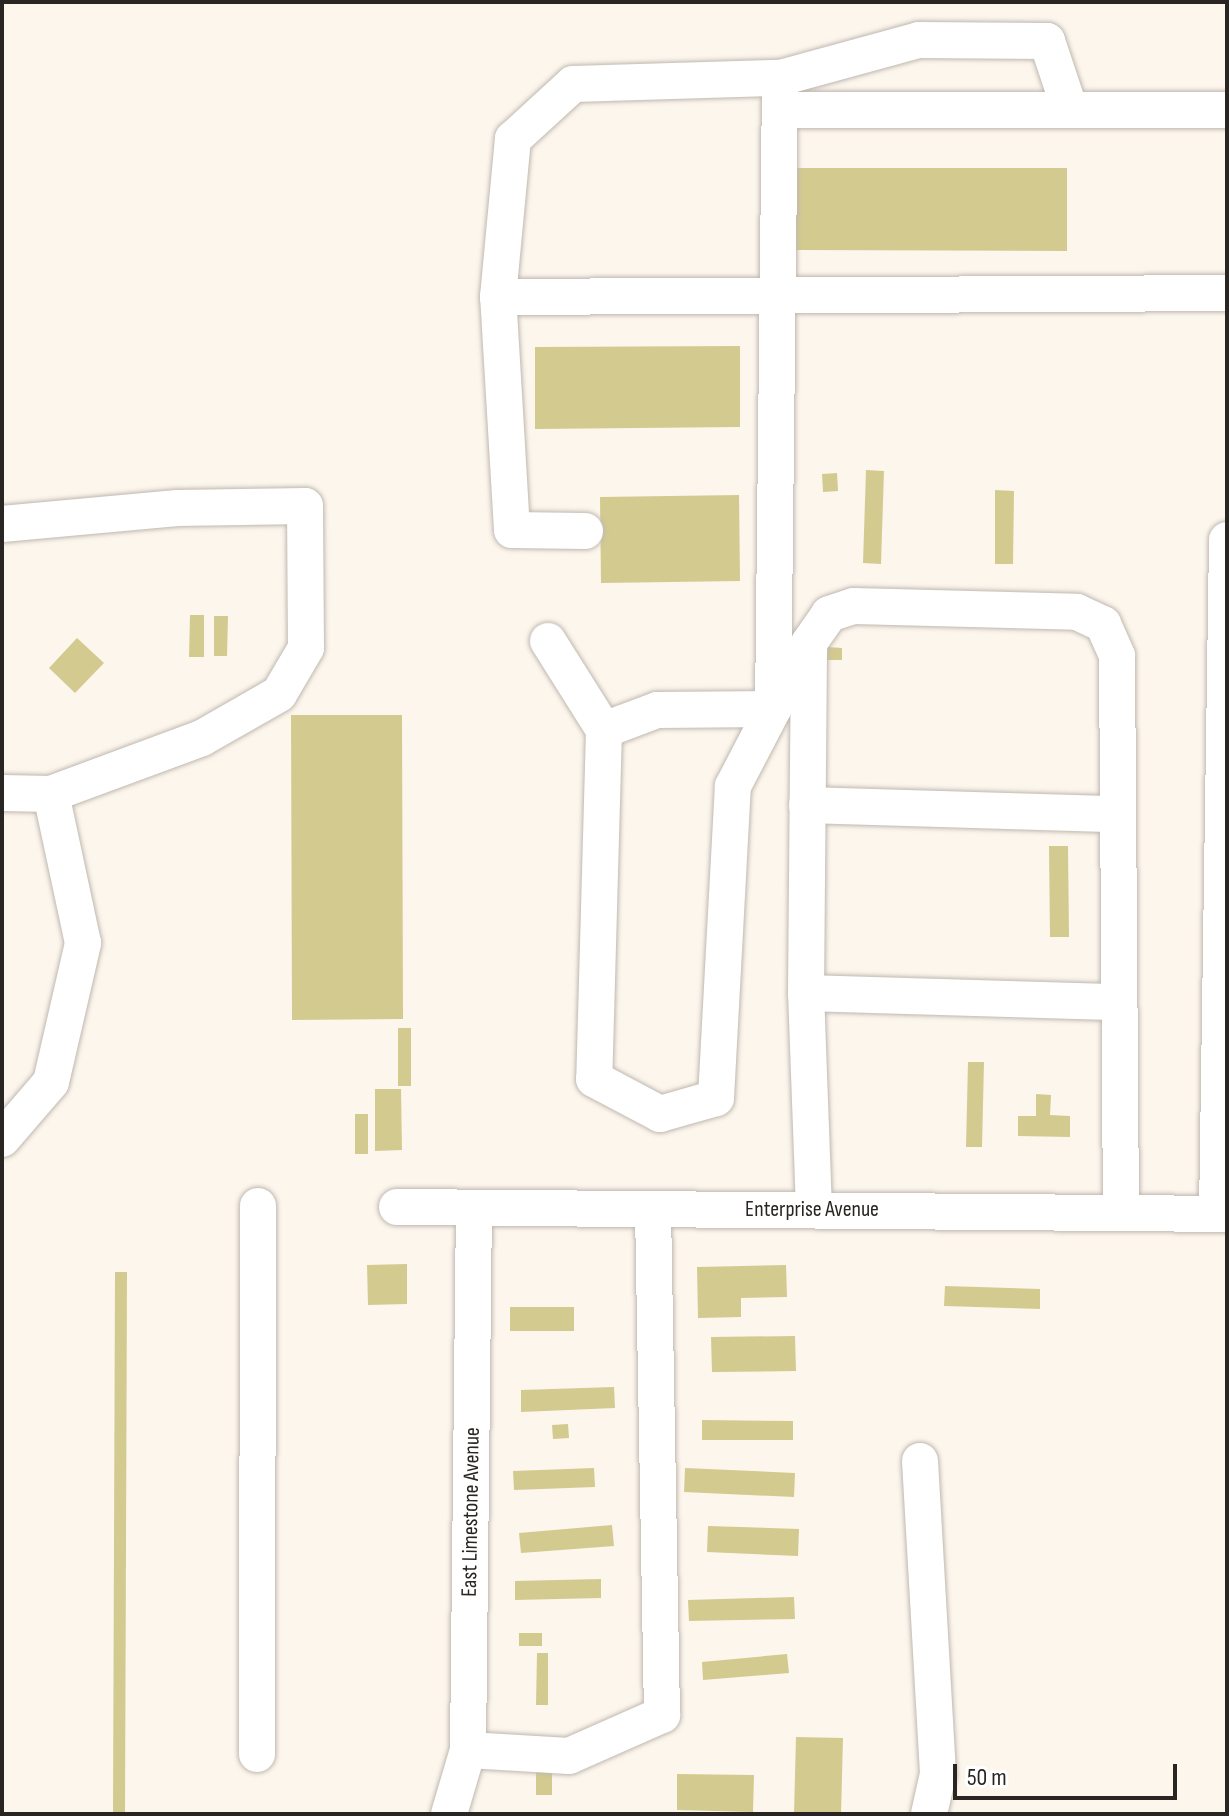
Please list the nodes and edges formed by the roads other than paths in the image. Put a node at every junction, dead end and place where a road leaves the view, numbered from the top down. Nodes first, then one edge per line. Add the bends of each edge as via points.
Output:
1 (780, 94) junction
2 (1069, 107) junction
3 (1227, 110) edge
4 (1227, 293) edge
5 (776, 295) junction
6 (498, 297) junction
7 (2, 524) edge
8 (585, 531) dead end
9 (1227, 540) edge
10 (548, 641) dead end
11 (1226, 642) edge
12 (773, 709) junction
13 (604, 730) junction
14 (2, 793) edge
15 (51, 794) junction
16 (807, 805) junction
17 (1115, 814) junction
18 (806, 993) junction
19 (1118, 1002) junction
20 (2, 1139) edge
21 (258, 1206) dead end
22 (397, 1207) dead end
23 (474, 1208) junction
24 (653, 1209) junction
25 (814, 1210) junction
26 (1121, 1213) junction
27 (1222, 1214) edge
28 (920, 1461) dead end
29 (468, 1750) junction
30 (257, 1754) dead end
31 (449, 1814) edge
32 (929, 1814) edge

1 - 2 street
1 - 2 street via 919,40 1047,41
1 - 5 street
1 - 6 street via 573,84 513,139
2 - 3 street
4 - 5 street
5 - 6 street
5 - 12 street
6 - 8 street via 512,530
7 - 15 street via 177,508 305,506 306,648 279,694 202,738
9 - 11 street
10 - 13 street
11 - 27 street
12 - 13 street via 657,710
12 - 13 street via 733,786 727,991 716,1098 660,1114 594,1079
14 - 15 street
15 - 20 street via 83,943 51,1082
16 - 17 street
16 - 17 street via 809,643 829,614 854,606 1077,612 1103,624 1117,656
16 - 18 street
17 - 19 street
18 - 19 street
18 - 25 street
19 - 26 street
21 - 30 street
22 - 23 street, Enterprise Avenue
23 - 24 street, Enterprise Avenue
23 - 29 street, East Limestone Avenue
24 - 25 street, Enterprise Avenue
24 - 29 street via 662,1715 569,1756
25 - 26 street, Enterprise Avenue
26 - 27 street, Enterprise Avenue
28 - 32 street via 938,1774
29 - 31 street, East Limestone Avenue

